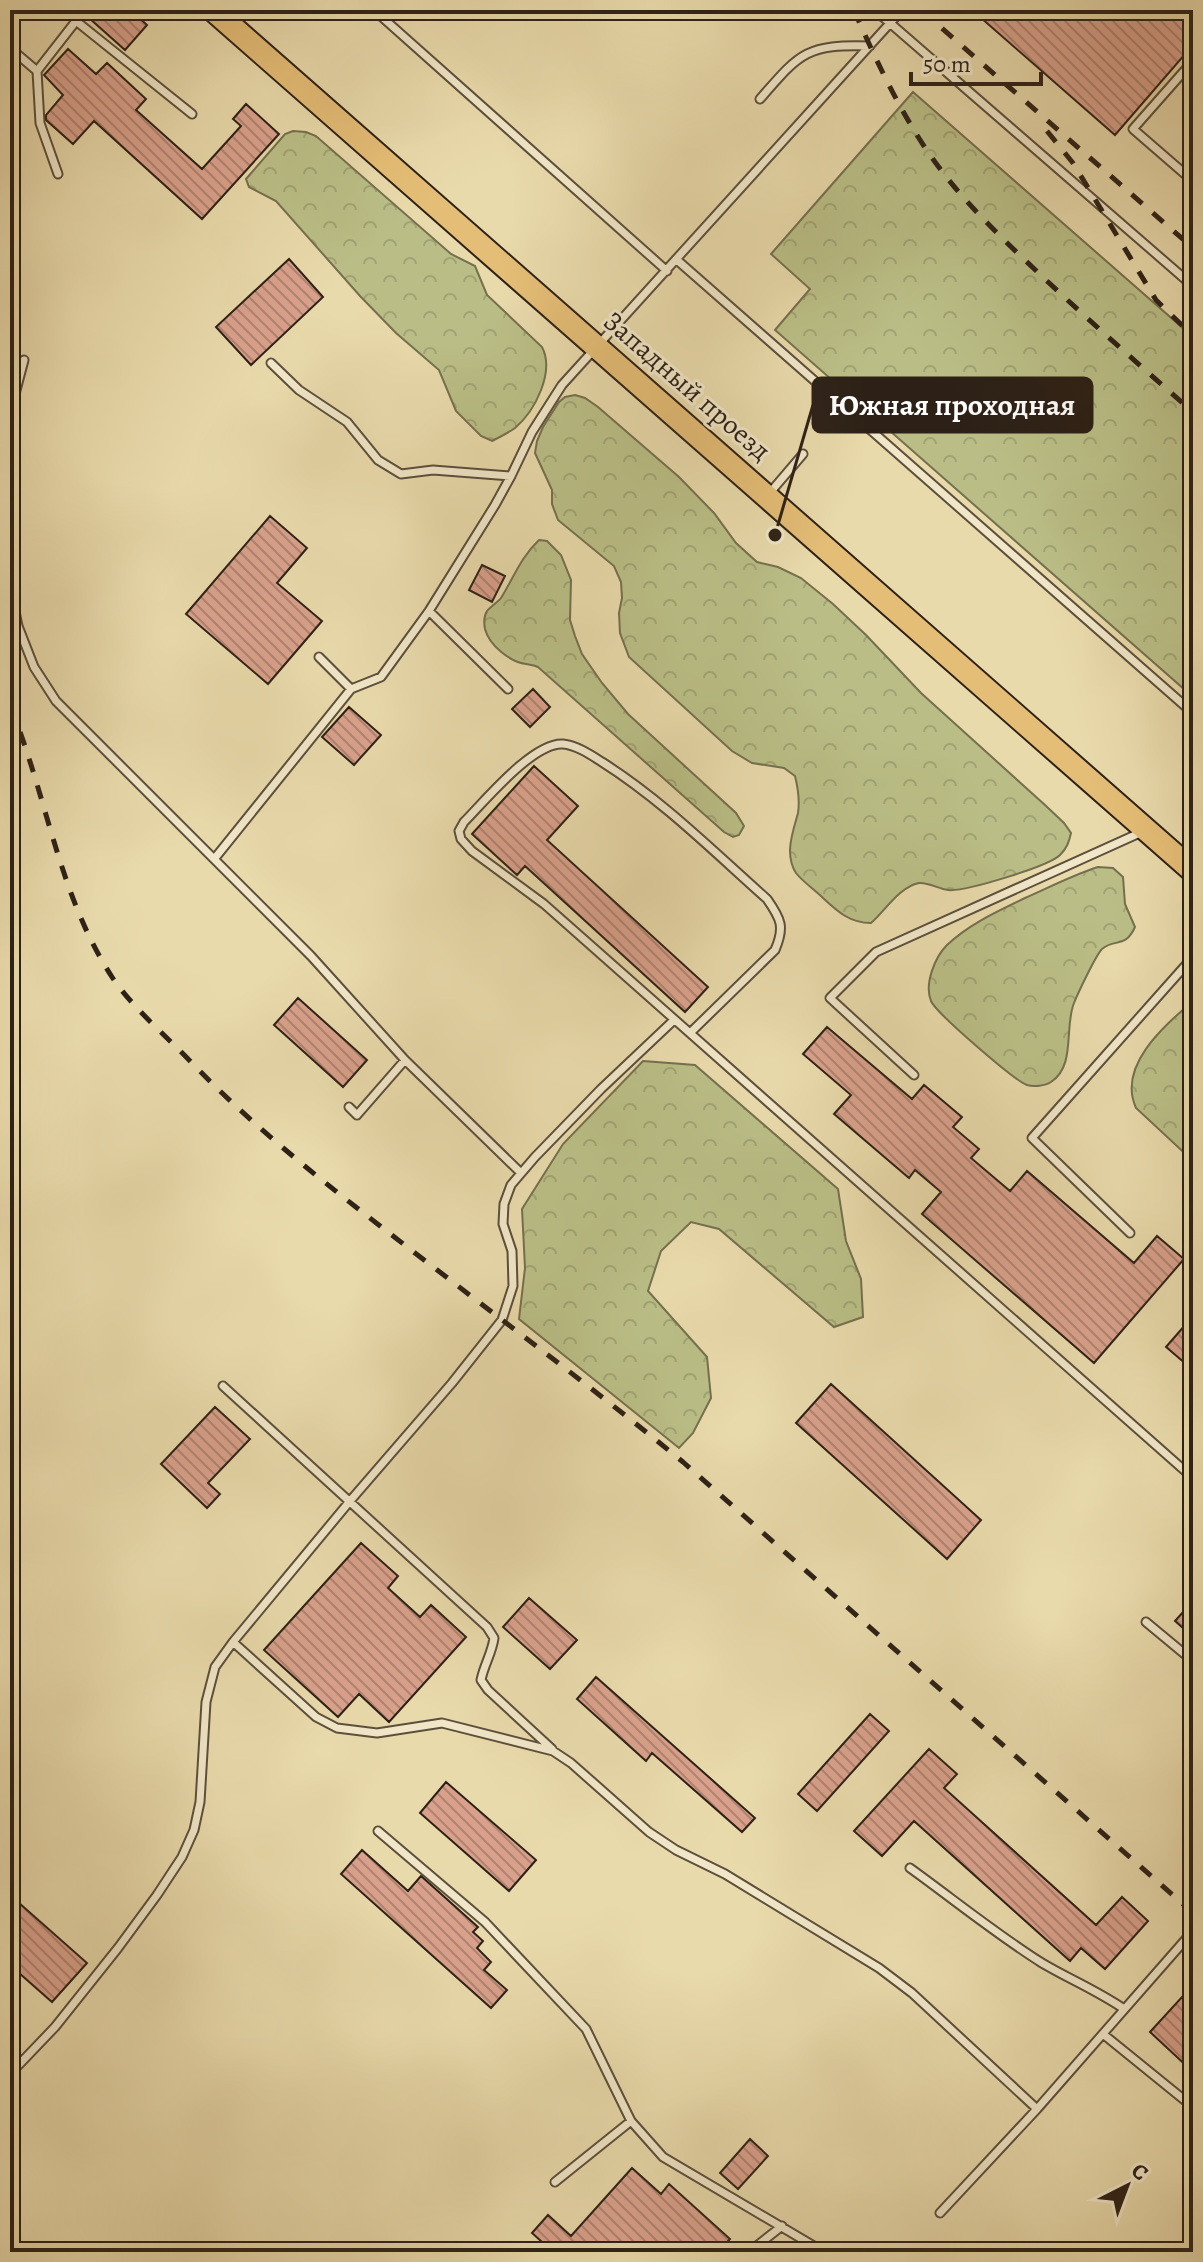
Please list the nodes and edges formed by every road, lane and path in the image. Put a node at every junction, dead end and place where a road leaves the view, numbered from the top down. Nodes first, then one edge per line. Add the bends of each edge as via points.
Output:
1 (213, 10) edge
2 (374, 10) edge
3 (875, 10) edge
4 (902, 10) edge
5 (890, 24) junction
6 (870, 46) junction
7 (10, 48) edge
8 (1193, 61) edge
9 (37, 71) junction
10 (760, 99) dead end
11 (192, 114) dead end
12 (58, 174) dead end
13 (1193, 181) edge
14 (677, 260) junction
15 (667, 271) junction
16 (1193, 286) edge
17 (597, 348) junction
18 (24, 360) dead end
19 (271, 363) dead end
20 (10, 413) edge
21 (803, 454) dead end
22 (511, 476) junction
23 (767, 496) junction
24 (10, 586) edge
25 (429, 611) junction
26 (319, 657) dead end
27 (351, 689) junction
28 (508, 689) dead end
29 (1193, 713) edge
30 (1146, 830) junction
31 (215, 858) junction
32 (1193, 871) edge
33 (1193, 957) edge
34 (674, 1020) junction
35 (690, 1033) junction
36 (405, 1060) junction
37 (914, 1075) dead end
38 (349, 1107) dead end
39 (521, 1173) junction
40 (1130, 1233) dead end
41 (223, 1386) dead end
42 (1193, 1478) edge
43 (350, 1501) junction
44 (1146, 1622) dead end
45 (233, 1642) junction
46 (1193, 1661) edge
47 (553, 1751) junction
48 (378, 1831) dead end
49 (910, 1868) dead end
50 (1193, 1931) edge
51 (1124, 2009) junction
52 (1103, 2034) junction
53 (10, 2074) edge
54 (1193, 2107) edge
55 (1037, 2109) junction
56 (631, 2121) junction
57 (555, 2182) dead end
58 (940, 2213) dead end
59 (782, 2226) junction
60 (749, 2252) edge
61 (824, 2252) edge

1 - 17 main road, Западный проезд
2 - 15 lane
3 - 5 lane
4 - 5 lane
5 - 6 lane
5 - 16 lane
6 - 10 lane via 837,45 807,53
6 - 14 lane
7 - 9 lane
8 - 13 lane via 1133,129
9 - 11 lane via 76,21
9 - 12 lane via 40,123
14 - 15 lane
14 - 29 lane
15 - 17 lane
17 - 22 lane via 548,404
17 - 23 main road, Западный проезд
18 - 20 lane
19 - 22 lane via 299,390 347,422 378,460 401,474 433,470
21 - 23 lane
22 - 25 lane
23 - 30 main road, Западный проезд
24 - 31 lane via 34,667 56,701
25 - 27 lane via 381,677
25 - 28 lane
26 - 27 lane
27 - 31 lane
30 - 32 main road, Западный проезд
30 - 37 lane via 876,952 830,998
31 - 36 lane
33 - 40 lane via 1032,1138
34 - 35 lane
34 - 35 lane via 544,904 461,839 464,822 509,775 546,748 563,744 587,752 636,783 767,899 778,915 782,934 775,950
34 - 39 lane
35 - 42 lane
36 - 38 lane via 357,1115
36 - 39 lane
39 - 43 lane via 504,1204 513,1286 502,1320
41 - 43 lane
43 - 45 lane
43 - 47 lane via 487,1627 494,1638 481,1680
44 - 46 lane
45 - 47 lane via 316,1717 337,1728 377,1733 442,1723
45 - 53 lane via 215,1667 206,1702 200,1802 182,1857 109,1959
47 - 55 lane via 676,1850 879,1968
48 - 56 lane via 485,1922 586,2029
49 - 51 lane via 1040,1961
50 - 51 lane
51 - 52 lane
52 - 54 lane
52 - 55 lane
55 - 58 lane
56 - 57 lane
56 - 59 lane via 663,2157
59 - 60 lane
59 - 61 lane

